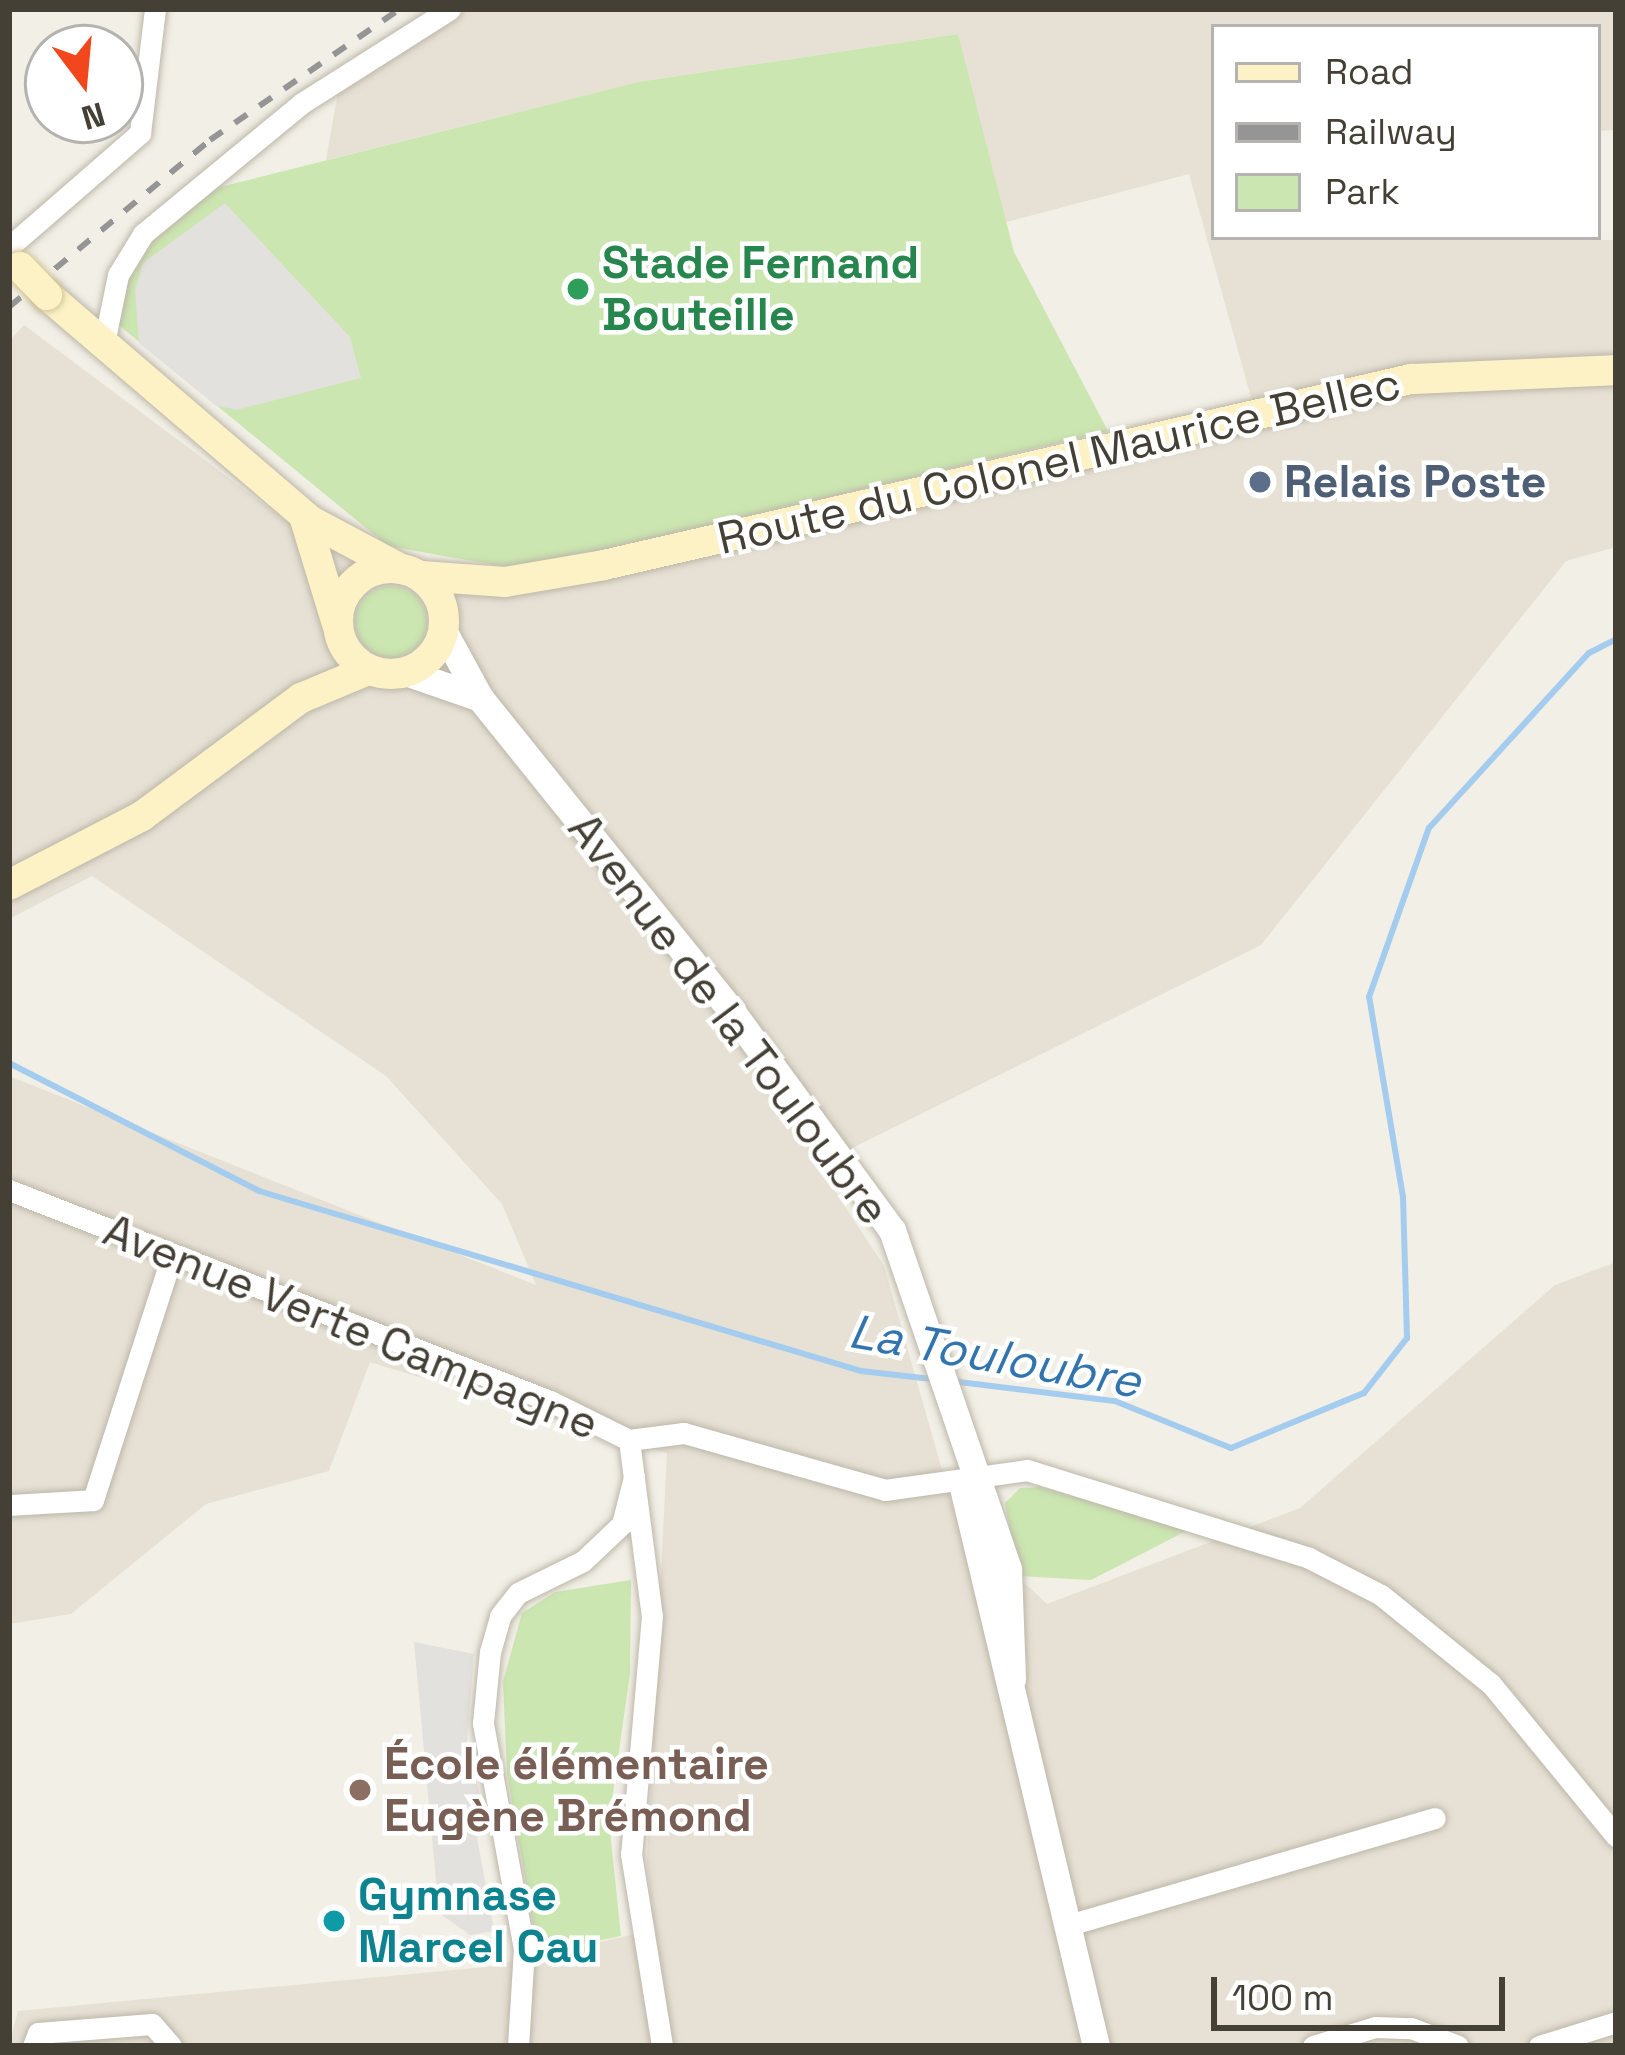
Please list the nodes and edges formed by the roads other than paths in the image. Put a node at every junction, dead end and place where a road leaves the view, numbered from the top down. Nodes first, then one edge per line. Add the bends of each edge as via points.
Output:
1 (155, 9) edge
2 (450, 9) edge
3 (13, 256) edge
4 (103, 348) junction
5 (1616, 370) edge
6 (308, 519) junction
7 (411, 572) junction
8 (505, 582) junction
9 (339, 612) junction
10 (444, 627) junction
11 (368, 670) junction
12 (408, 673) junction
13 (480, 698) junction
14 (259, 727) junction
15 (9, 885) edge
16 (9, 1190) edge
17 (172, 1255) junction
18 (628, 1440) junction
19 (634, 1478) junction
20 (969, 1481) junction
21 (9, 1505) edge
22 (1435, 1818) dead end
23 (1616, 1836) edge
24 (1069, 1925) junction
25 (1616, 2022) edge
26 (33, 2046) edge
27 (171, 2046) edge
28 (518, 2046) edge
29 (662, 2046) edge
30 (1096, 2046) edge
31 (1312, 2046) edge
32 (1458, 2046) edge
33 (1539, 2046) edge

1 - 3 street via 140,134
2 - 4 street via 302,103 143,234 118,274
3 - 4 main road, bridge
4 - 6 main road
5 - 8 main road, Route du Colonel Maurice Bellec via 1463,373 1351,390 850,512
6 - 7 main road
6 - 9 main road via 332,557
7 - 8 main road, Route du Colonel Maurice Bellec
7 - 9 main road via 375,570
7 - 10 main road via 435,591
8 - 10 main road, Route du Colonel Maurice Bellec via 460,603
9 - 11 main road via 341,643
9 - 14 main road via 300,687
10 - 12 main road via 428,661
10 - 13 street, Avenue de la Touloubre
11 - 12 main road
11 - 14 main road via 332,681
12 - 13 street
13 - 20 street, Avenue de la Touloubre via 733,1013 892,1230 939,1357
14 - 15 main road via 142,816
16 - 17 street, Avenue Verte Campagne
17 - 18 street, Avenue Verte Campagne via 550,1401
17 - 21 street via 93,1500
18 - 19 street
18 - 20 street, Avenue Verte Campagne via 684,1433 885,1490
19 - 28 street via 622,1524 583,1561 518,1593 500,1616 490,1652 483,1723 524,1949
19 - 29 street via 652,1616 632,1854
20 - 23 street, Avenue Verte Campagne via 1028,1470 1252,1536 1382,1595 1506,1700
20 - 24 street, Avenue de la Touloubre via 1008,1569 1012,1679
22 - 24 street
24 - 30 street, Avenue de la Touloubre
25 - 33 street
26 - 27 street via 38,2033 152,2024
31 - 32 street via 1375,2027 1412,2028

